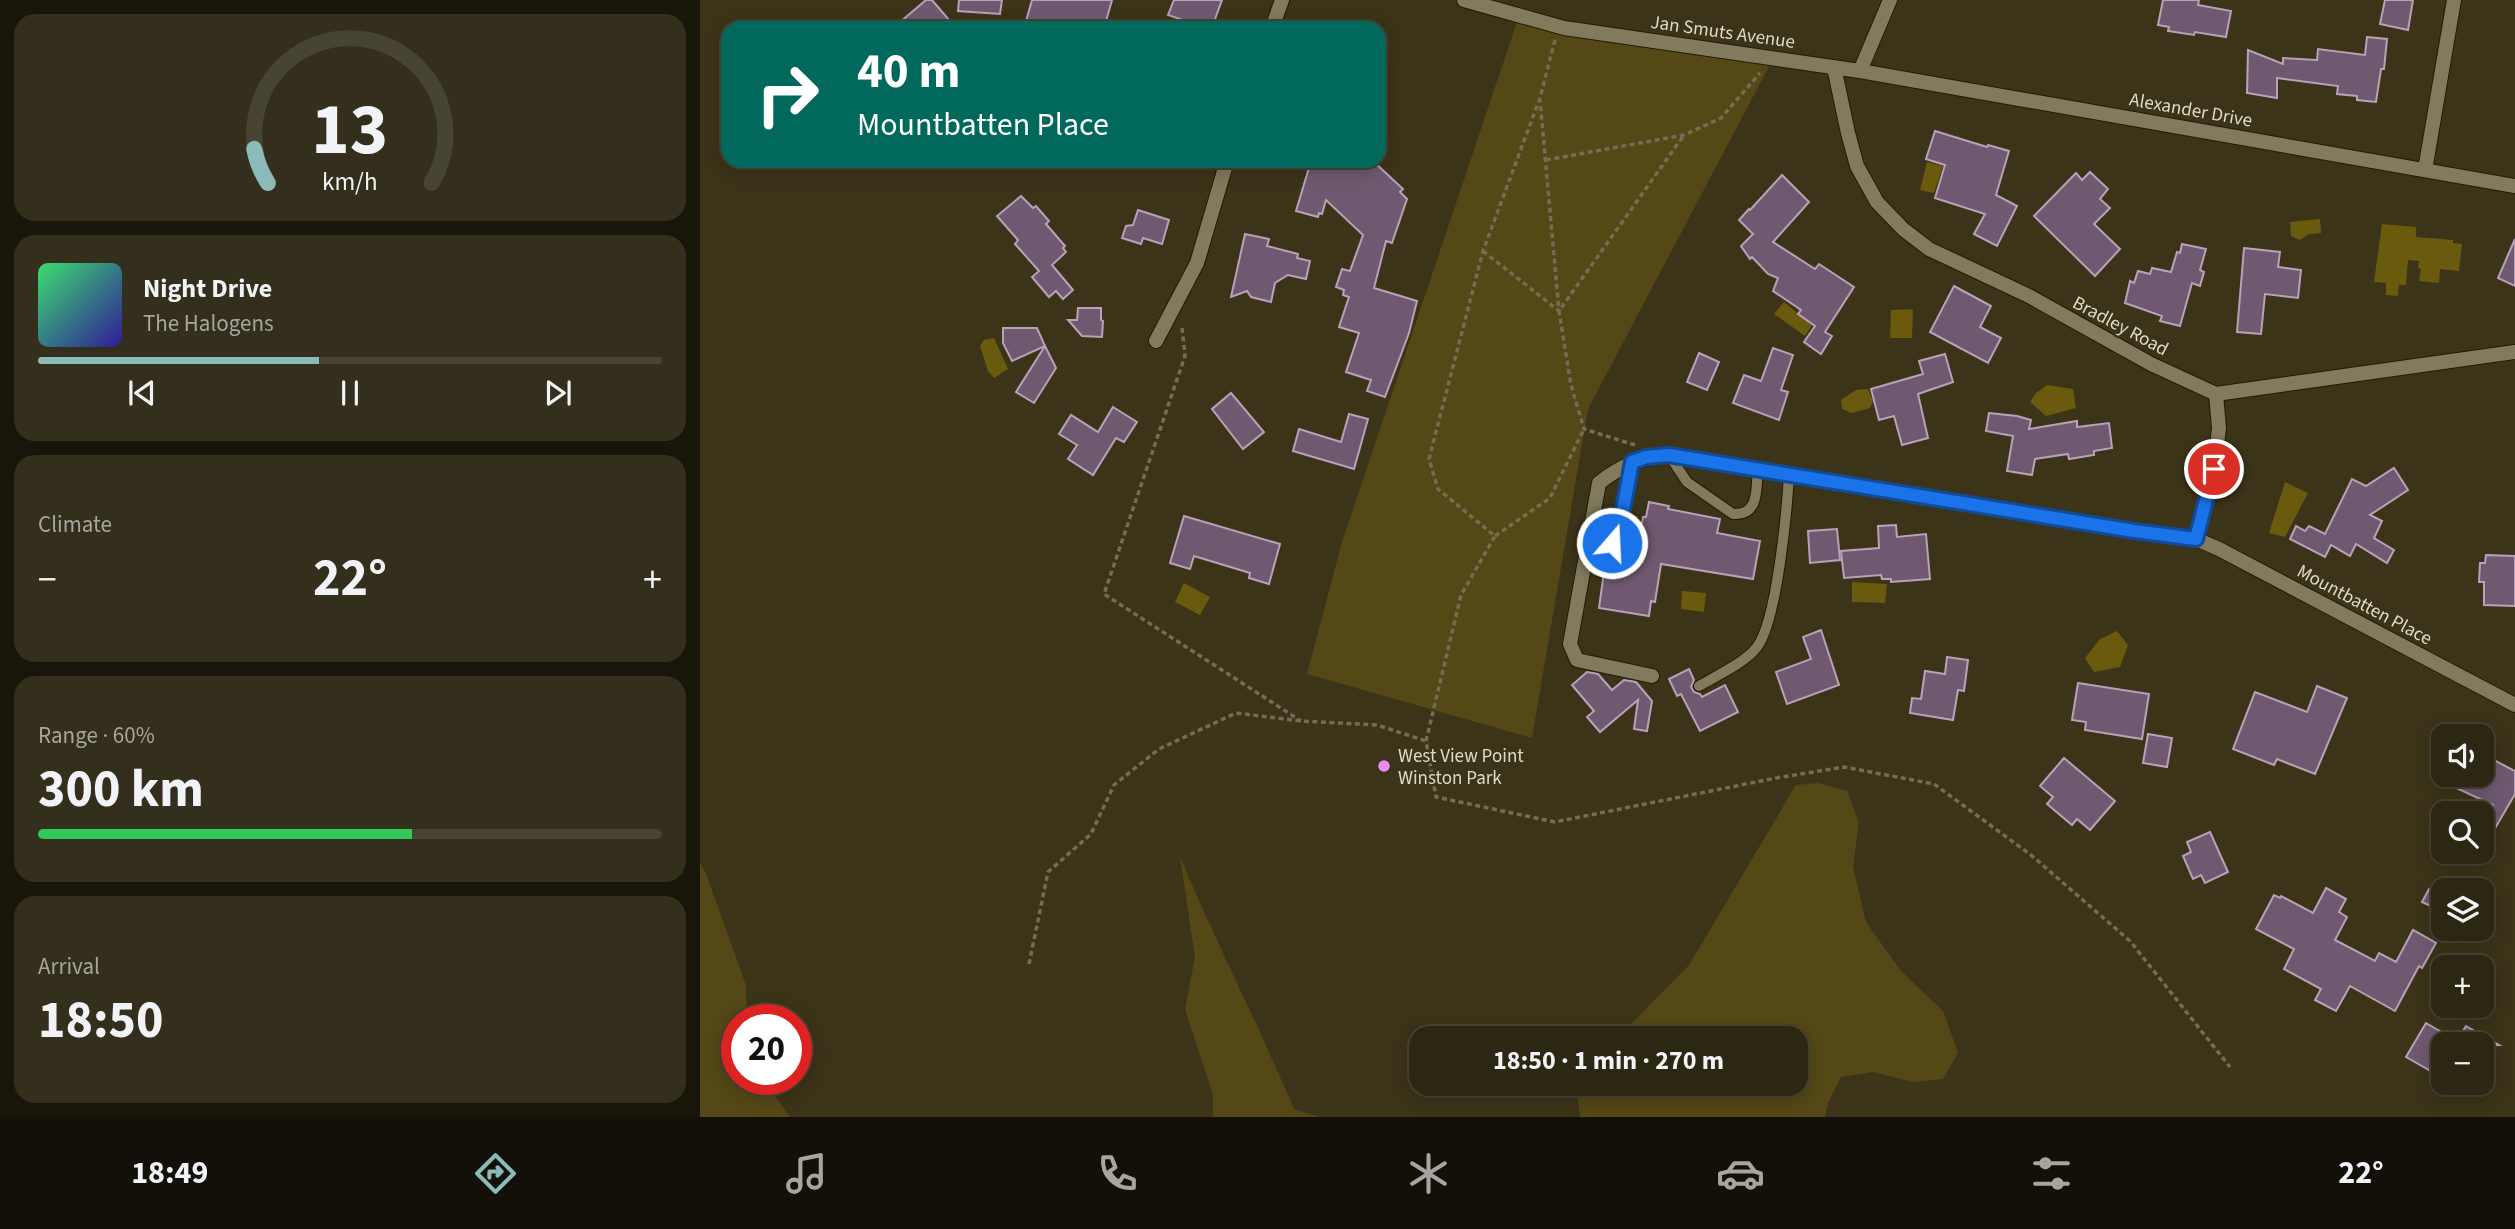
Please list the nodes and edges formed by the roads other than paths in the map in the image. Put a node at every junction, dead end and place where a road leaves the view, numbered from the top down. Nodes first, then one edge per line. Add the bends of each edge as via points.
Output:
1 (1282, 0) edge
2 (1464, 0) edge
3 (1890, 0) edge
4 (2454, 0) edge
5 (1274, 21) edge
6 (1834, 67) junction
7 (1860, 71) junction
8 (1225, 168) edge
9 (2424, 170) junction
10 (2515, 186) edge
11 (1156, 341) dead end
12 (2515, 352) edge
13 (2216, 394) junction
14 (1669, 455) junction
15 (1632, 462) junction
16 (1758, 468) junction
17 (1789, 474) junction
18 (2196, 539) junction
19 (1618, 552) dead end
20 (1652, 676) dead end
21 (1699, 686) dead end
22 (2515, 705) edge

1 - 5 street
2 - 6 street, Jan Smuts Avenue via 1558,27
3 - 7 street
4 - 9 street
6 - 7 street, Jan Smuts Avenue
6 - 13 street, Bradley Road via 1857,166 1877,202 1903,229 1929,249
7 - 9 street, Alexander Drive
8 - 11 street via 1197,263
9 - 10 street, Alexander Drive
12 - 13 street
13 - 18 street via 2219,428 2214,469
14 - 15 street, Mountbatten Place
14 - 16 street, Mountbatten Place
14 - 16 lane via 1687,482 1733,514 1751,510
15 - 19 lane via 1622,515 1611,536
15 - 20 street via 1600,483 1570,644 1577,660
16 - 17 street, Mountbatten Place
17 - 18 street, Mountbatten Place
17 - 21 lane via 1766,633 1756,650
18 - 22 street, Mountbatten Place

